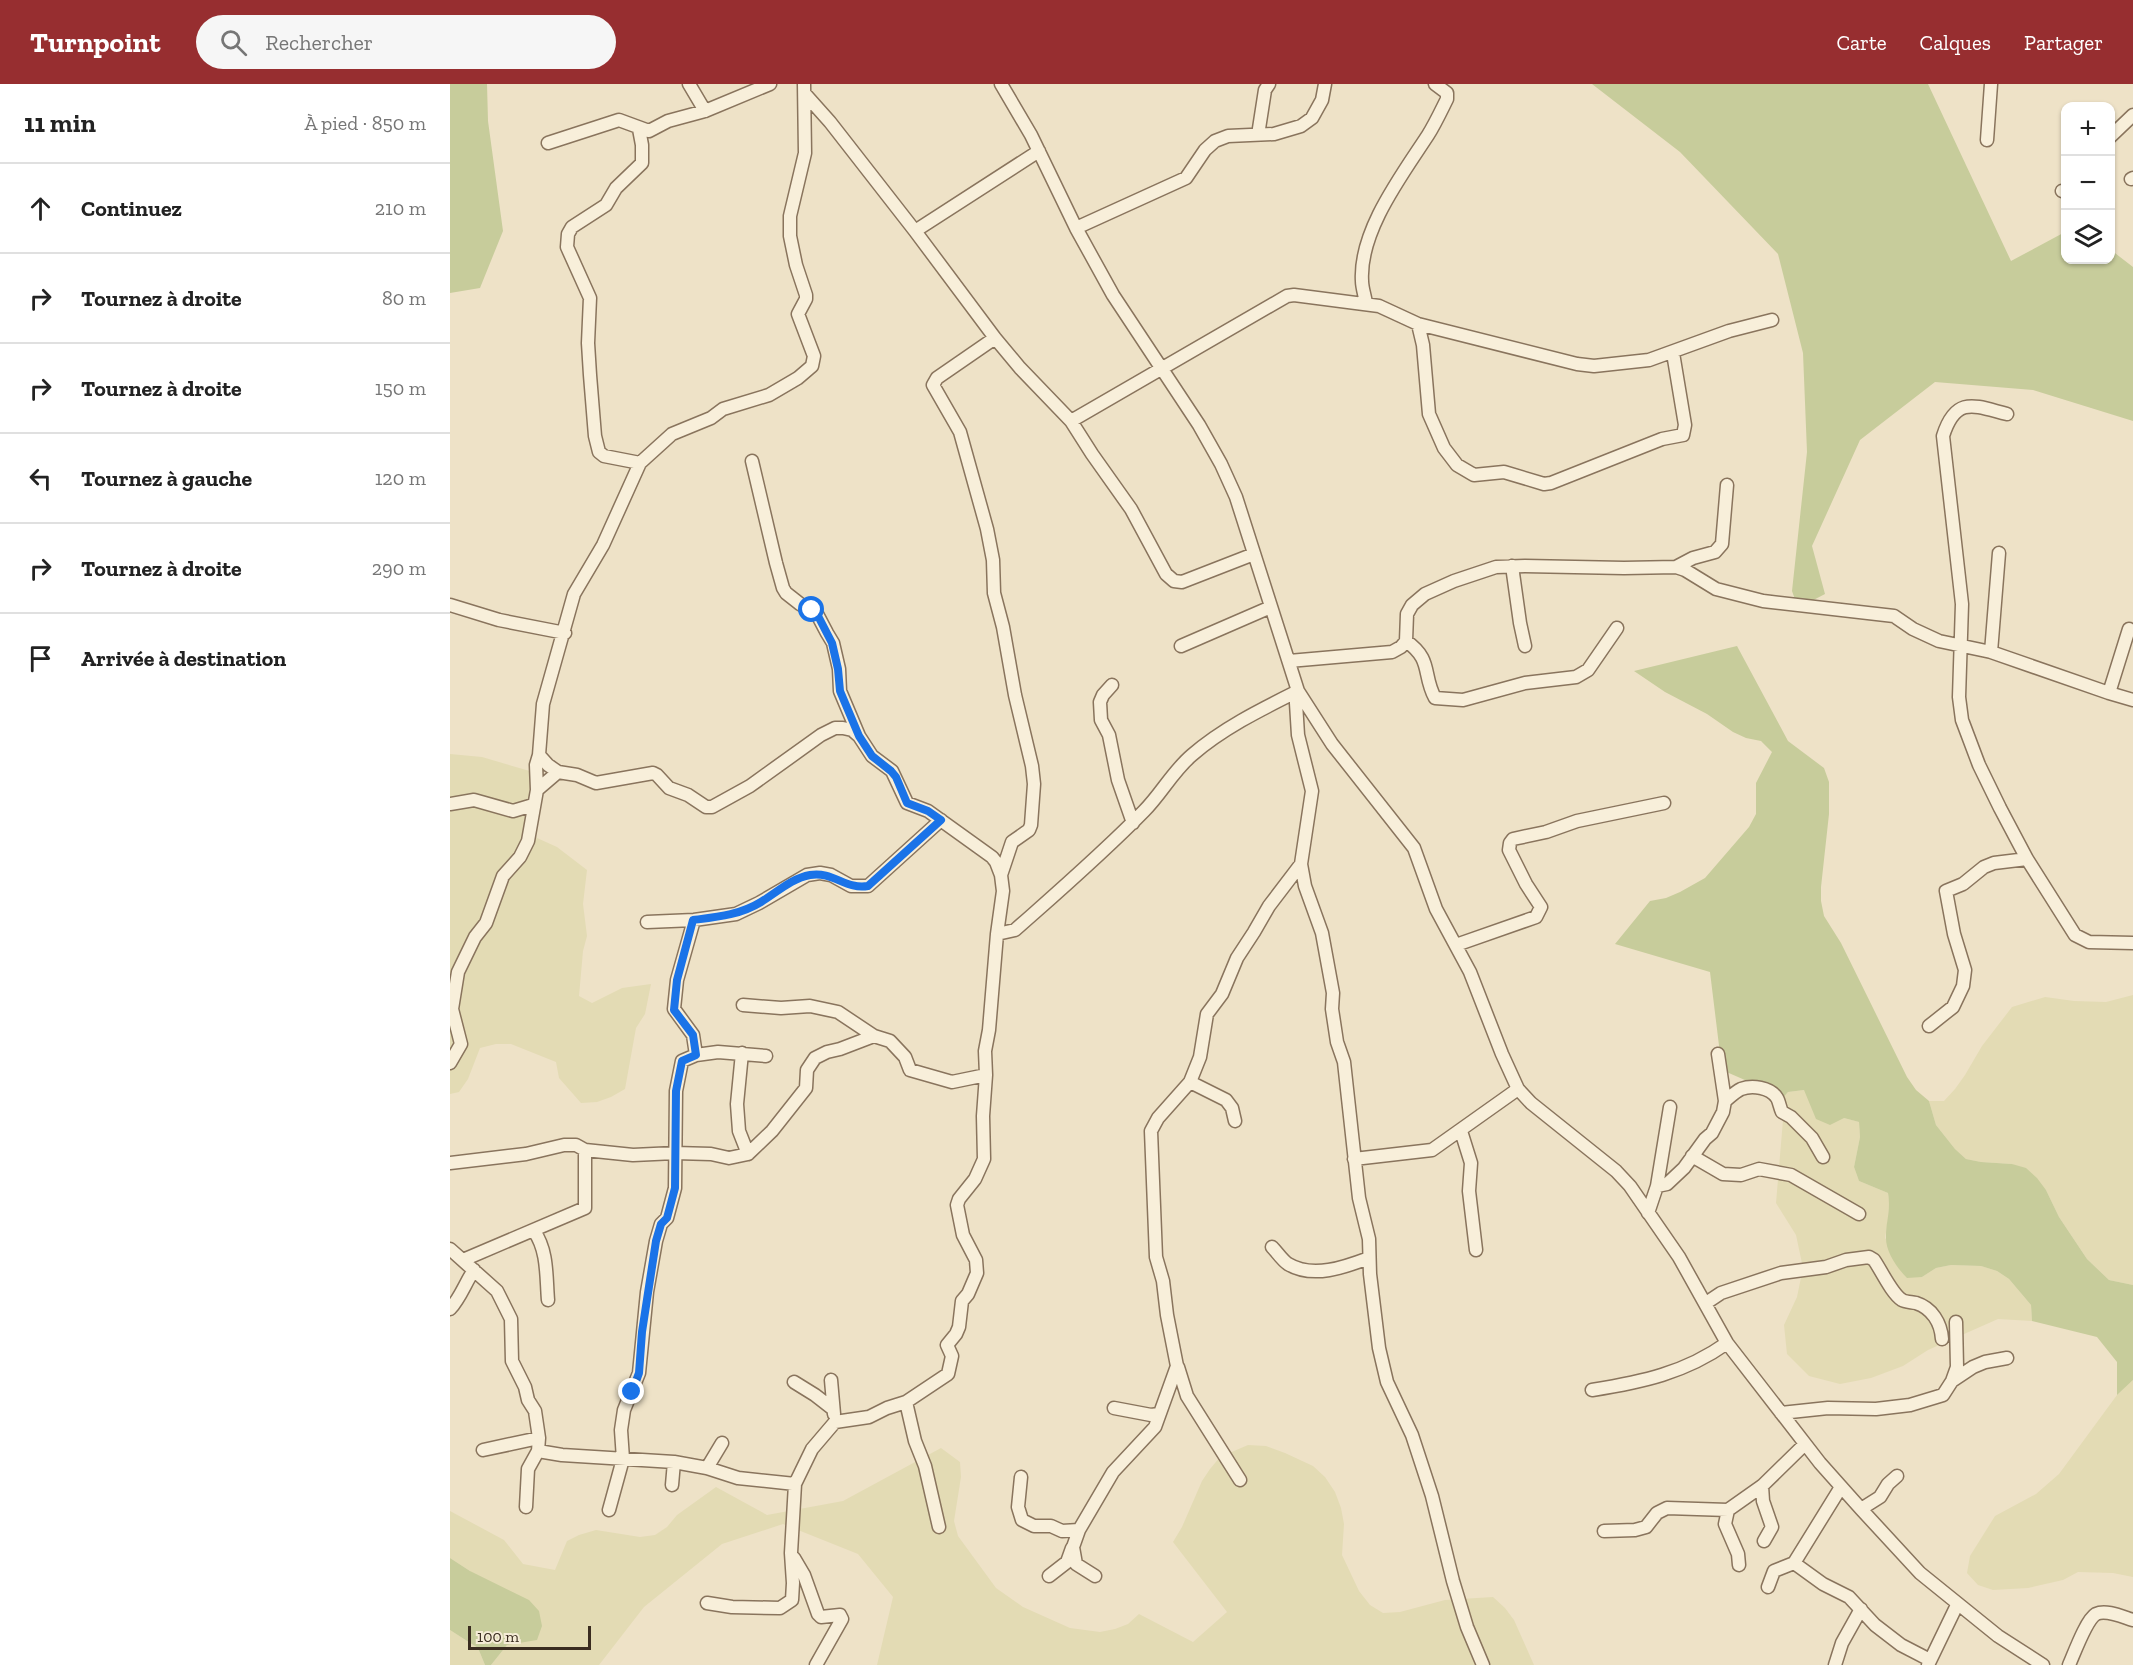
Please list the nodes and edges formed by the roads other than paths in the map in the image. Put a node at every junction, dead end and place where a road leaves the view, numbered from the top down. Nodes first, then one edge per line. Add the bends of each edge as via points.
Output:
1 (689, 84) edge
2 (770, 84) edge
3 (1001, 84) edge
4 (1269, 84) edge
5 (1325, 84) edge
6 (1435, 84) edge
7 (1991, 84) edge
8 (805, 89) edge
9 (705, 111) junction
10 (2133, 116) edge
11 (639, 129) junction
12 (2115, 132) edge
13 (1258, 135) junction
14 (1987, 140) dead end
15 (549, 143) dead end
16 (1039, 151) junction
17 (1076, 228) junction
18 (915, 231) junction
19 (1366, 303) junction
20 (1772, 320) dead end
21 (1418, 324) junction
22 (995, 338) junction
23 (1673, 353) junction
24 (1161, 369) junction
25 (2007, 414) dead end
26 (1071, 421) junction
27 (752, 461) dead end
28 (640, 463) junction
29 (1727, 485) dead end
30 (1999, 553) dead end
31 (1254, 554) junction
32 (1512, 566) junction
33 (1676, 567) junction
34 (450, 605) edge
35 (1271, 607) junction
36 (1617, 628) dead end
37 (2130, 629) dead end
38 (565, 633) junction
39 (1406, 641) junction
40 (1181, 645) dead end
41 (1962, 645) junction
42 (1525, 646) dead end
43 (1991, 652) junction
44 (1289, 661) junction
45 (1112, 685) dead end
46 (1298, 691) junction
47 (2109, 693) junction
48 (2133, 700) edge
49 (859, 736) junction
50 (539, 755) junction
51 (558, 772) junction
52 (537, 790) junction
53 (1664, 803) dead end
54 (450, 804) edge
55 (533, 805) junction
56 (941, 820) junction
57 (1132, 823) junction
58 (2027, 859) junction
59 (1301, 864) junction
60 (1001, 875) junction
61 (693, 920) junction
62 (647, 922) dead end
63 (997, 934) junction
64 (2133, 943) edge
65 (1456, 945) junction
66 (743, 1005) dead end
67 (1929, 1026) dead end
68 (874, 1036) junction
69 (742, 1053) junction
70 (1718, 1054) dead end
71 (696, 1055) junction
72 (766, 1056) dead end
73 (450, 1063) edge
74 (986, 1075) junction
75 (1190, 1082) junction
76 (1518, 1089) junction
77 (1725, 1101) junction
78 (1670, 1107) dead end
79 (1235, 1121) dead end
80 (1461, 1131) junction
81 (585, 1150) junction
82 (675, 1153) junction
83 (748, 1154) junction
84 (1692, 1156) junction
85 (1823, 1157) dead end
86 (1354, 1159) junction
87 (450, 1163) edge
88 (1657, 1186) junction
89 (1648, 1214) junction
90 (1859, 1214) dead end
91 (534, 1231) junction
92 (1272, 1247) dead end
93 (450, 1249) edge
94 (1476, 1250) dead end
95 (1370, 1258) junction
96 (464, 1260) junction
97 (474, 1270) junction
98 (548, 1300) dead end
99 (1706, 1303) junction
100 (450, 1309) edge
101 (1956, 1322) dead end
102 (1942, 1340) dead end
103 (1727, 1343) junction
104 (2007, 1358) dead end
105 (1178, 1365) junction
106 (831, 1380) dead end
107 (1952, 1381) junction
108 (794, 1382) dead end
109 (1592, 1390) dead end
110 (906, 1402) junction
111 (1114, 1408) dead end
112 (833, 1409) junction
113 (1781, 1413) junction
114 (1159, 1414) junction
115 (841, 1421) junction
116 (539, 1438) junction
117 (722, 1443) dead end
118 (1806, 1444) junction
119 (483, 1450) dead end
120 (538, 1451) junction
121 (623, 1459) junction
122 (674, 1462) junction
123 (706, 1468) junction
124 (1897, 1476) dead end
125 (1021, 1477) dead end
126 (1240, 1480) dead end
127 (795, 1484) junction
128 (672, 1485) dead end
129 (1761, 1486) junction
130 (1841, 1487) junction
131 (526, 1507) dead end
132 (1861, 1509) junction
133 (609, 1510) dead end
134 (1728, 1510) junction
135 (939, 1527) dead end
136 (1079, 1530) junction
137 (1604, 1531) dead end
138 (1764, 1541) dead end
139 (1073, 1547) junction
140 (791, 1553) junction
141 (1794, 1563) junction
142 (1739, 1565) dead end
143 (1049, 1576) dead end
144 (1095, 1576) dead end
145 (1768, 1587) dead end
146 (706, 1604) dead end
147 (1957, 1605) junction
148 (1861, 1610) junction
149 (2133, 1620) edge
150 (1929, 1662) edge
151 (816, 1665) edge
152 (1483, 1665) edge
153 (1835, 1665) edge
154 (2043, 1665) edge
155 (2069, 1665) edge

1 - 9 street
2 - 9 street
3 - 16 street
4 - 13 street
5 - 13 street via 1312,118 1301,126
6 - 19 street via 1445,90 1447,99 1392,188 1370,237 1362,270
7 - 14 street
8 - 18 street
8 - 28 street via 805,153 789,236 806,296 798,314 814,356 812,366 769,394 723,409 672,434
9 - 11 street via 668,121 649,131
10 - 12 street
11 - 15 street via 619,120
11 - 28 street via 642,163 616,188 606,205 572,227 567,247 590,298 588,343 599,452
13 - 17 street via 1228,136 1215,141 1186,178
16 - 17 street
16 - 18 street
17 - 24 street
18 - 22 street
19 - 21 street
19 - 24 street via 1287,296
20 - 23 street via 1729,331
21 - 23 street via 1594,366 1649,360
21 - 23 street via 1429,414 1457,465 1474,475 1504,472 1544,484 1662,439 1683,435
22 - 26 street
22 - 60 street via 937,378 933,385 960,432 987,529 994,593 1033,775 1031,825 1012,842
24 - 26 street
24 - 31 street via 1221,464
25 - 41 street via 1963,406 1954,414 1943,436 1962,604
26 - 31 street via 1174,581 1182,582
27 - 49 street via 783,588 817,614 827,633 840,691
28 - 38 street via 603,545 577,589
29 - 33 street via 1722,544 1715,552
30 - 43 street
31 - 35 street
32 - 33 street
32 - 39 street via 1496,567 1425,594 1407,614
32 - 42 street
33 - 41 street via 1716,589 1763,601 1894,616 1939,641
34 - 38 street
35 - 40 street
35 - 44 street
36 - 39 street via 1588,670 1576,677 1525,683 1463,700 1436,698 1424,658
37 - 47 street
38 - 50 street via 543,704
39 - 44 street via 1392,652
41 - 43 street
41 - 58 street via 1962,720 1979,765
43 - 47 street
44 - 46 street
45 - 57 street via 1102,695 1101,720 1109,735
46 - 57 street via 1250,715 1194,753
46 - 59 street via 1298,735 1312,791
46 - 65 street via 1332,744 1414,848 1436,909
47 - 48 street
49 - 51 street via 843,728 821,735 750,786 712,807 669,788 653,773 596,783
49 - 56 street via 872,756 896,777 907,803
50 - 51 street
50 - 52 street
51 - 52 street
52 - 55 street
53 - 65 street via 1513,839 1509,850 1538,899 1540,912 1536,917
54 - 55 street via 474,800 513,810
55 - 73 street via 528,842 503,876 486,923 458,972 452,1009 461,1044
56 - 60 street via 992,857
56 - 61 street via 868,886 851,886 820,873 807,875 736,914
57 - 63 street via 1015,930
58 - 64 street via 2075,935 2089,942
58 - 67 street via 1994,863 1946,891 1965,970 1963,986 1953,1007
59 - 75 street via 1269,906 1237,958 1222,994 1207,1014 1200,1057
59 - 86 street via 1322,933 1333,993 1332,1009 1344,1062
60 - 63 street via 1003,891
61 - 62 street
61 - 71 street via 677,980 674,1010 693,1035
63 - 74 street via 984,1051
65 - 76 street
66 - 68 street via 810,1006 838,1012
68 - 74 street via 890,1041 910,1070 952,1083
68 - 83 street via 815,1058 807,1070 806,1088
69 - 71 street
69 - 72 street
69 - 83 street via 738,1122
70 - 77 street
71 - 82 street via 682,1061 676,1091
74 - 110 street via 984,1159 957,1205 977,1273 962,1301 959,1327 947,1345 952,1356 948,1374
75 - 79 street via 1226,1100
75 - 105 street via 1158,1118 1150,1144 1156,1257
76 - 80 street
76 - 89 street via 1531,1104 1616,1171
77 - 84 street via 1724,1112 1712,1133
77 - 85 street via 1747,1088 1769,1092 1777,1098 1782,1112 1812,1138
78 - 88 street
80 - 86 street via 1432,1150
80 - 94 street via 1470,1163
81 - 82 street via 633,1155
81 - 87 street via 564,1145
81 - 91 street via 585,1208
82 - 83 street via 729,1158
82 - 121 street via 675,1188 656,1241 639,1373 622,1420
84 - 88 street via 1667,1184
84 - 90 street via 1723,1174 1741,1175 1759,1169 1791,1175
86 - 95 street
88 - 89 street
89 - 99 street
91 - 96 street
91 - 98 street via 545,1259
92 - 95 street via 1286,1263 1299,1269 1340,1269
93 - 96 street
95 - 152 street via 1379,1348 1387,1382 1412,1435 1467,1627
96 - 97 street
97 - 100 street via 460,1299
97 - 116 street via 497,1291 511,1319 512,1361 535,1411
99 - 102 street via 1721,1293 1773,1275 1869,1257 1902,1300 1931,1312 1940,1324
99 - 103 street
101 - 107 street via 1957,1367
103 - 109 street via 1678,1370 1642,1382
103 - 113 street
104 - 107 street via 1973,1367
105 - 114 street
105 - 126 street via 1187,1396
106 - 112 street
107 - 113 street via 1943,1395 1910,1405
108 - 112 street
110 - 115 street via 869,1418
110 - 135 street
111 - 114 street
112 - 115 street via 834,1416
113 - 118 street
114 - 136 street via 1155,1427 1113,1473
115 - 127 street via 833,1424 812,1449
116 - 119 street
116 - 120 street
117 - 123 street
118 - 129 street
118 - 130 street
120 - 121 street
120 - 131 street via 528,1468
121 - 122 street
121 - 133 street
122 - 123 street
122 - 128 street
123 - 127 street via 738,1478
124 - 132 street via 1880,1497
125 - 136 street via 1018,1507 1022,1520 1062,1531
127 - 140 street
129 - 134 street
129 - 138 street via 1772,1527
130 - 132 street
130 - 141 street
132 - 147 street via 1920,1574
134 - 137 street via 1667,1508 1646,1527
134 - 142 street via 1725,1524
136 - 139 street
139 - 143 street via 1067,1562
139 - 144 street via 1076,1564
140 - 146 street via 792,1600 780,1608
140 - 151 street via 818,1614 840,1615 842,1619
141 - 145 street via 1774,1571
141 - 148 street via 1849,1597
147 - 150 street
147 - 154 street
148 - 150 street via 1900,1645
148 - 153 street
149 - 155 street via 2103,1612 2095,1614

